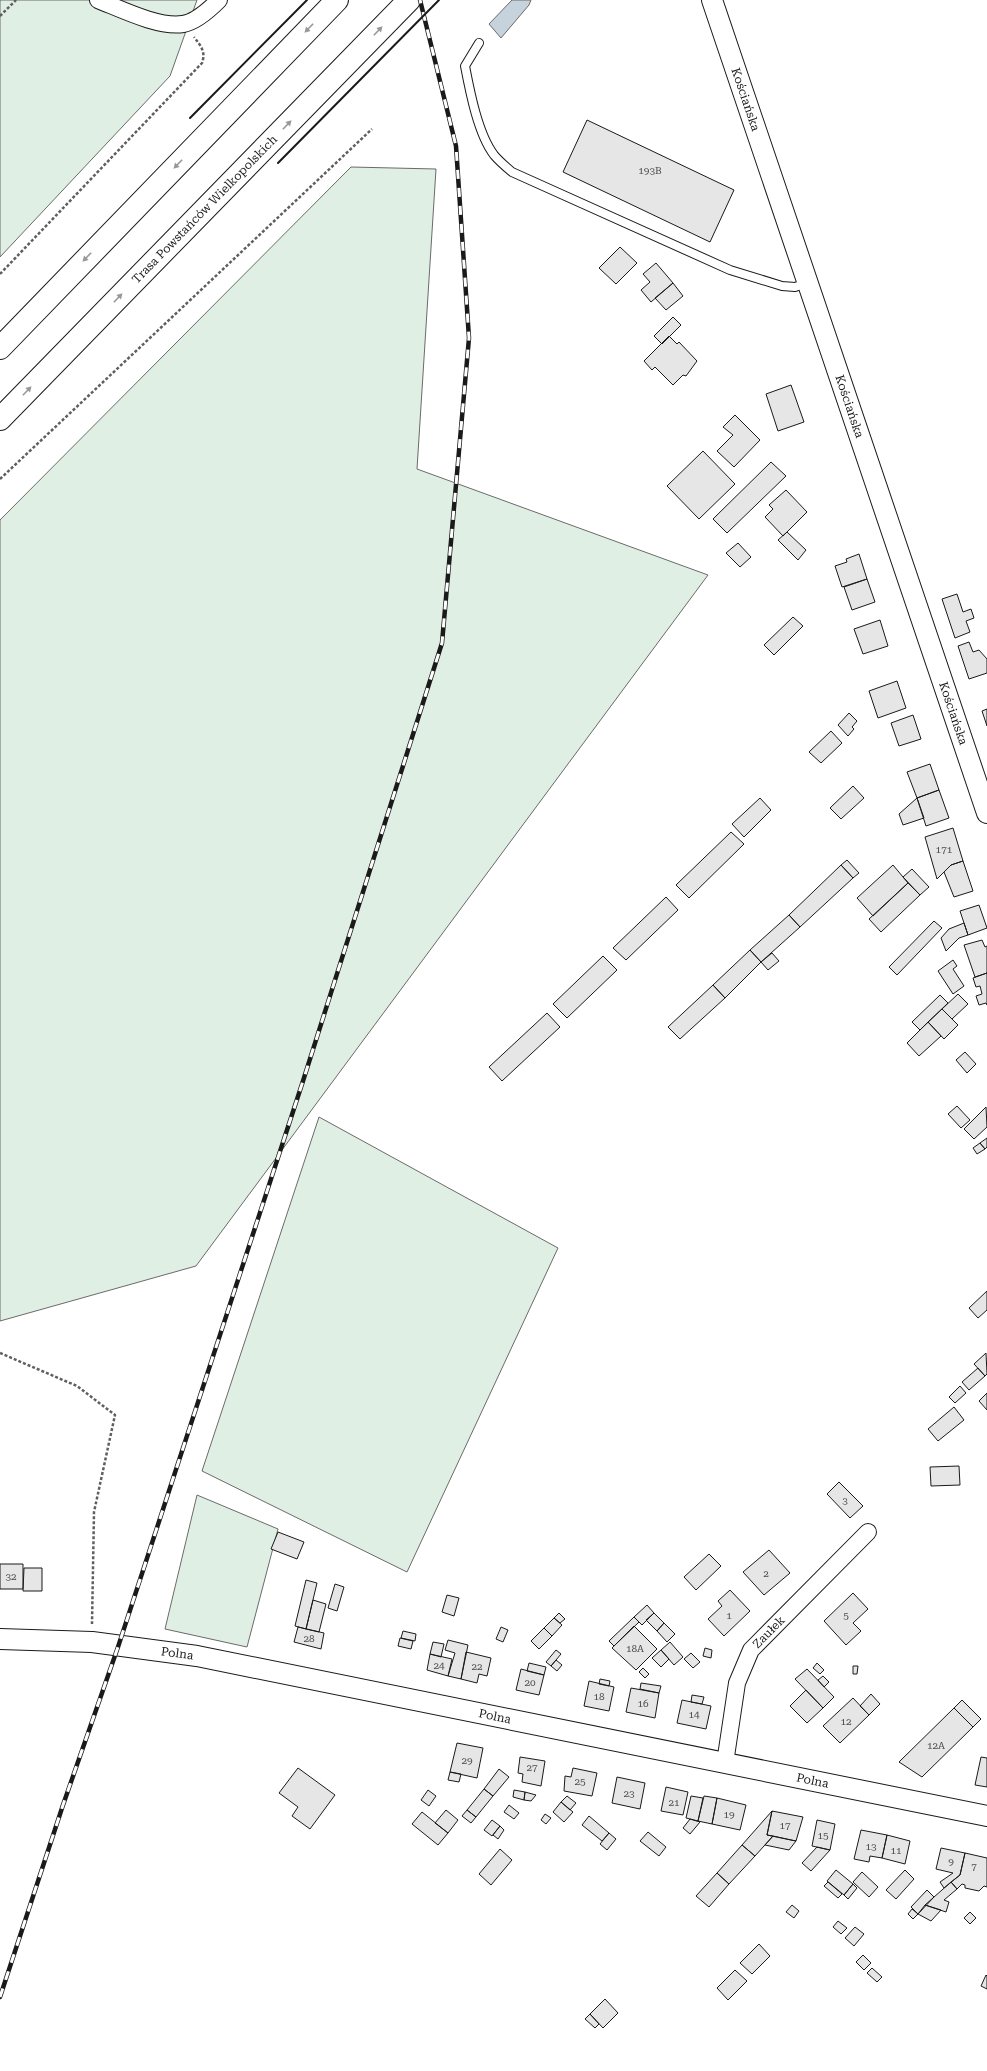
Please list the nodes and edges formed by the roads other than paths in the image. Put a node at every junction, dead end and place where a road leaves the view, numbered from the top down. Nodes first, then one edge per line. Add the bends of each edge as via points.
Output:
1 (98, 0) edge
2 (219, 0) edge
3 (336, 0) edge
4 (712, 0) edge
5 (403, 5) edge
6 (479, 44) dead end
7 (808, 283) junction
8 (0, 348) edge
9 (0, 419) edge
10 (987, 814) edge
11 (868, 1532) dead end
12 (0, 1639) edge
13 (725, 1763) junction
14 (987, 1816) edge

1 - 2 street via 167,24 184,24 196,19
3 -> 8 highway
4 - 7 street, Kościańska
9 -> 5 highway, Trasa Powstańców Wielkopolskich
6 - 7 lane via 464,66 472,100 482,130 494,154 512,172 730,270 782,286 795,287
7 - 10 street, Kościańska
11 - 13 street, Zaułek via 751,1650 737,1682
12 - 13 street, Polna via 92,1642 196,1656
13 - 14 street, Polna

